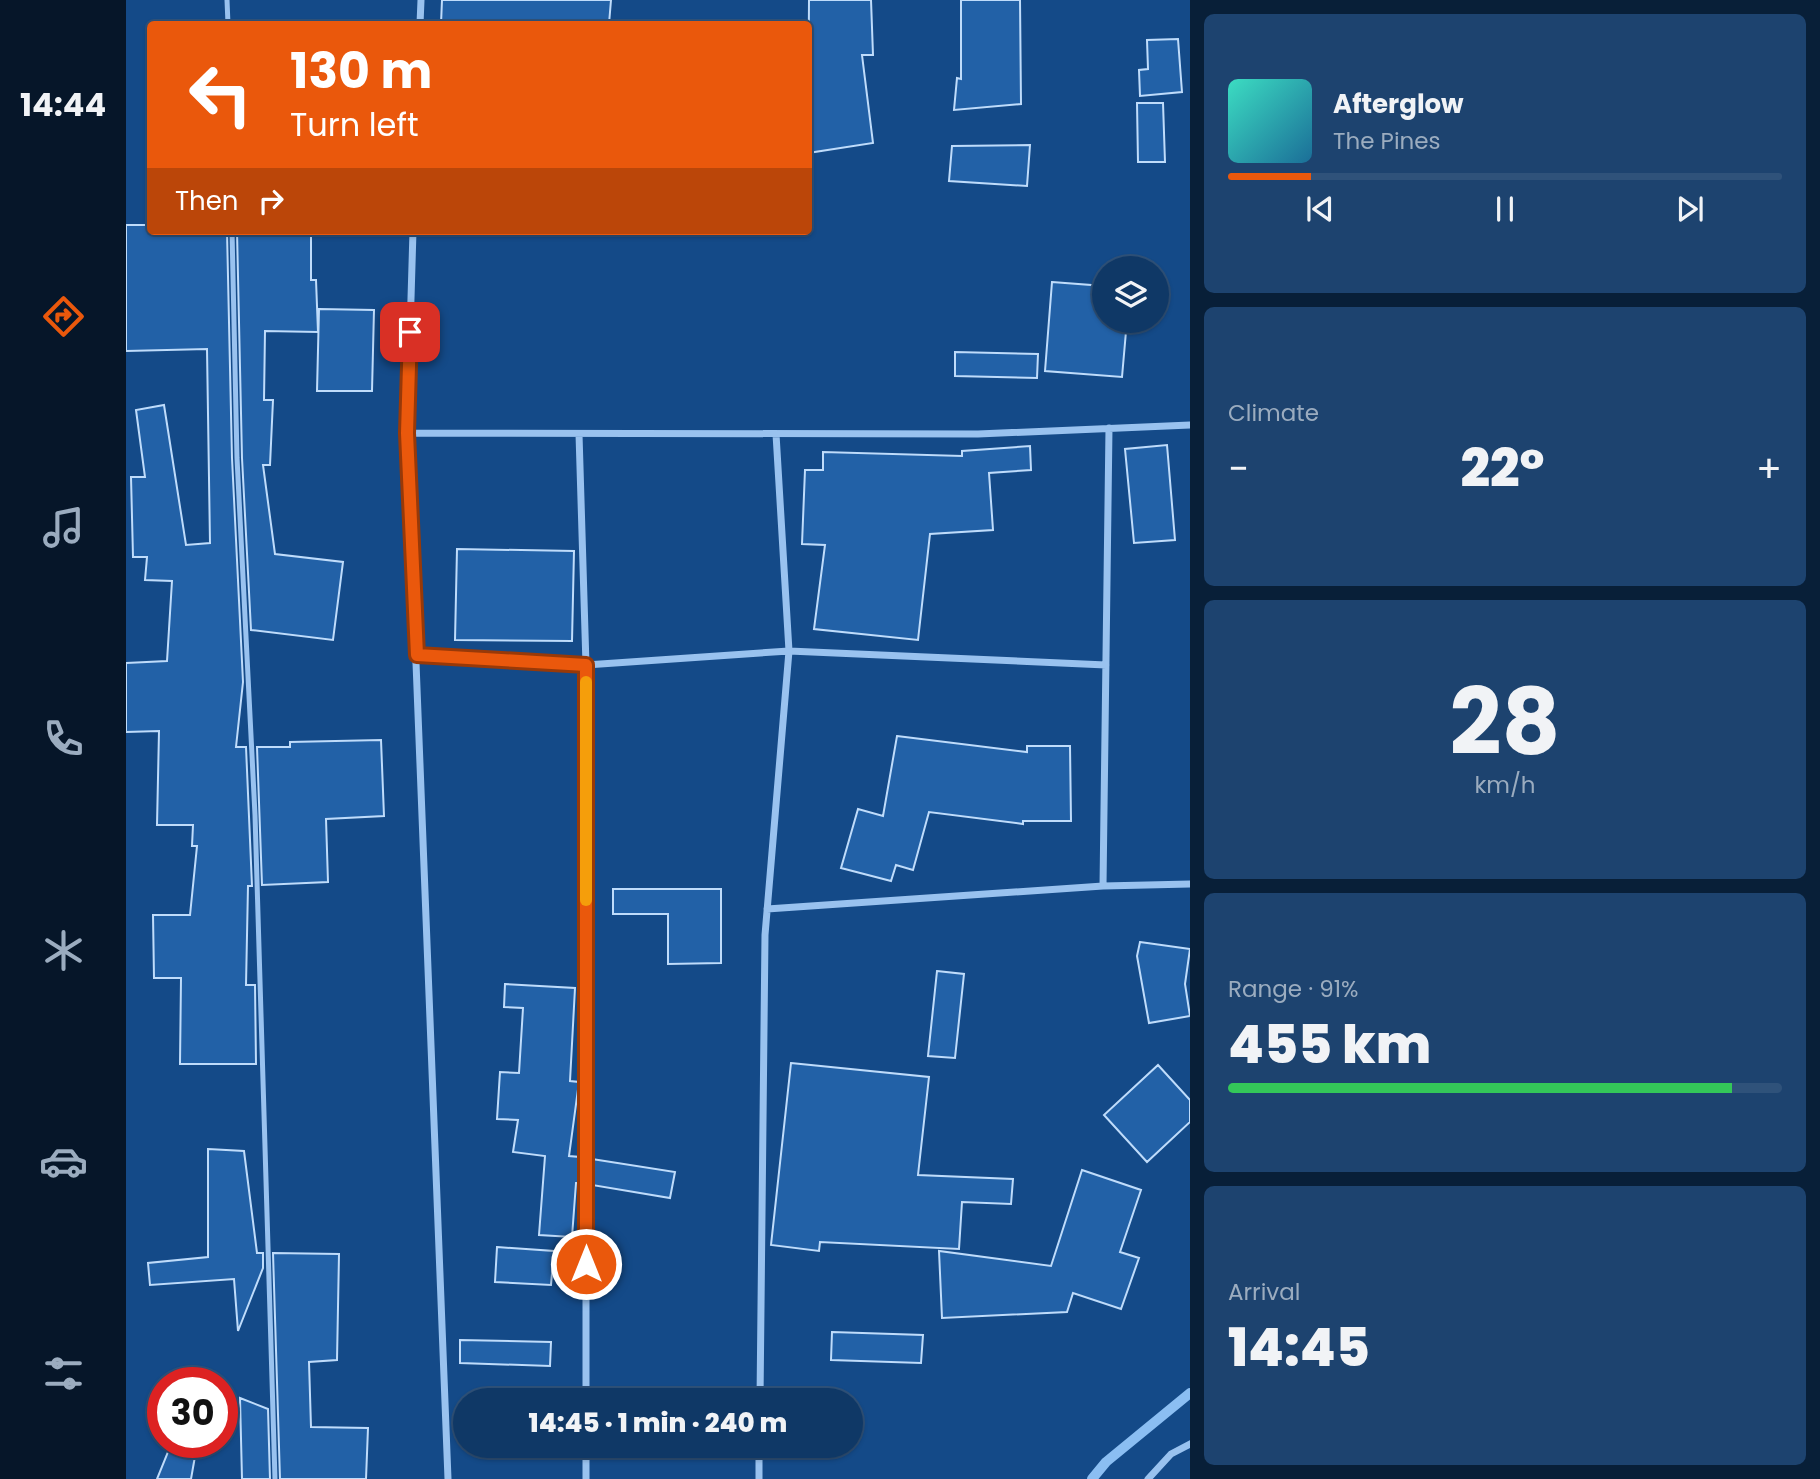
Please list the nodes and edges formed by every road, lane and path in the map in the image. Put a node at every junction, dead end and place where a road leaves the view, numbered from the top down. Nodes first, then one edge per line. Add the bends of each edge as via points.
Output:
1 (227, 0) edge
2 (421, 0) edge
3 (228, 21) edge
4 (420, 21) edge
5 (232, 235) edge
6 (413, 235) edge
7 (1190, 425) edge
8 (1109, 428) junction
9 (407, 433) junction
10 (579, 434) junction
11 (776, 434) junction
12 (789, 651) junction
13 (417, 655) junction
14 (586, 665) junction
15 (1106, 665) junction
16 (1190, 884) edge
17 (1103, 886) junction
18 (767, 909) junction
19 (586, 1388) edge
20 (760, 1388) edge
21 (1190, 1444) edge
22 (586, 1458) edge
23 (759, 1458) edge
24 (275, 1479) edge
25 (448, 1479) edge
26 (586, 1479) edge
27 (759, 1479) edge
28 (1149, 1479) edge

1 - 3 lane
2 - 4 street
5 - 24 lane
6 - 9 street
7 - 8 street
8 - 11 street via 978,434
8 - 15 street
9 - 10 street
9 - 13 street
10 - 11 street
10 - 14 street
11 - 12 street
12 - 14 street
12 - 15 street
12 - 18 street
13 - 14 street
13 - 25 street
14 - 19 street
15 - 17 street
16 - 17 street
17 - 18 street
18 - 20 street
21 - 28 street via 1171,1454
22 - 26 street
23 - 27 street

